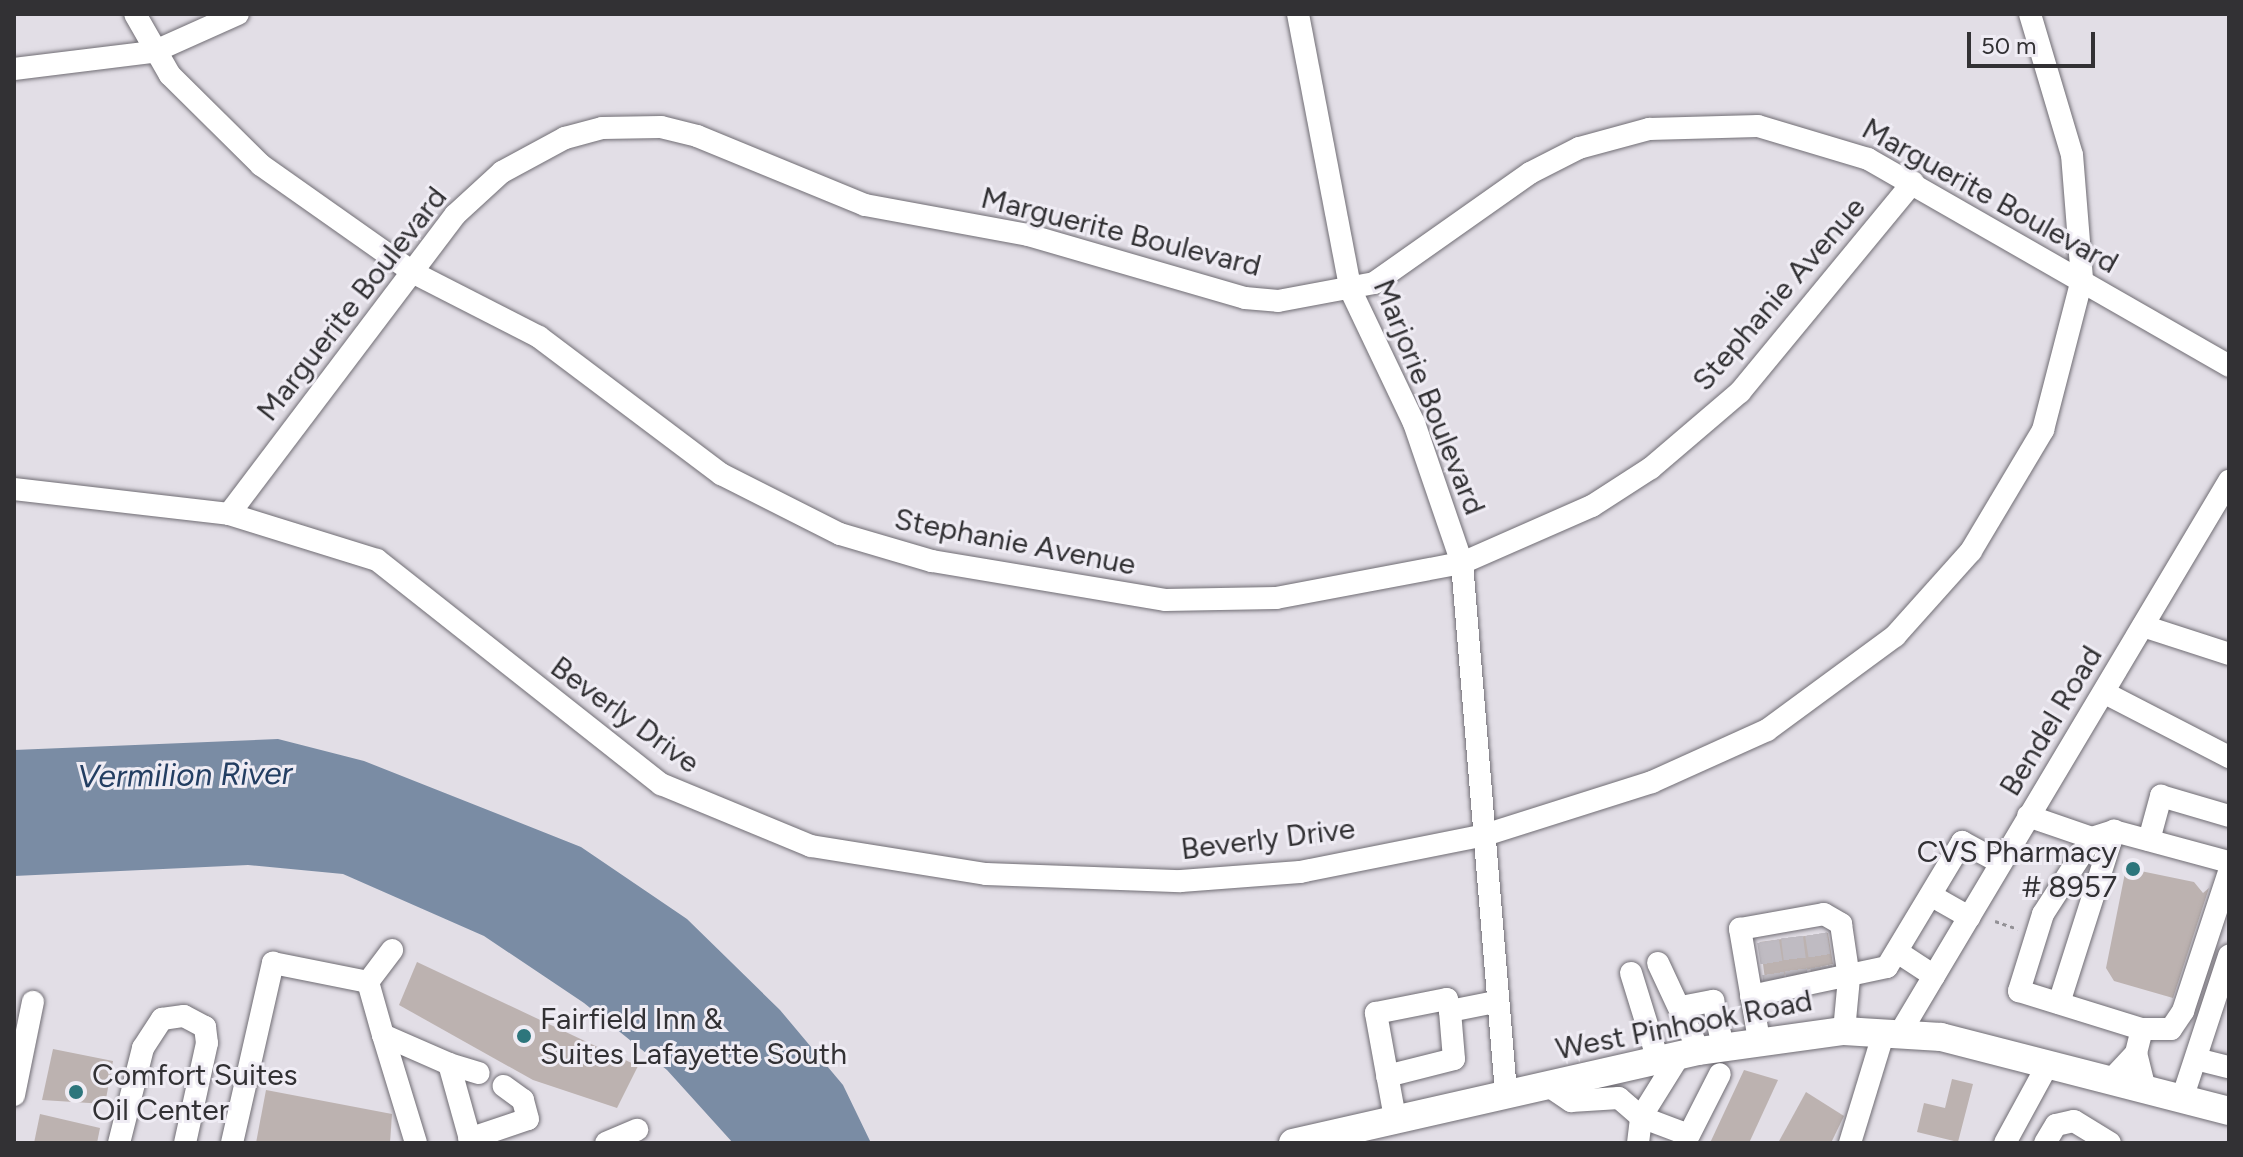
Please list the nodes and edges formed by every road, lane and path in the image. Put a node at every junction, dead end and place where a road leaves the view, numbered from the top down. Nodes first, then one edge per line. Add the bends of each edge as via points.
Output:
1 (135, 14) edge
2 (238, 14) edge
3 (1298, 14) edge
4 (2030, 14) edge
5 (153, 52) junction
6 (14, 69) edge
7 (1913, 182) junction
8 (414, 273) junction
9 (2082, 279) junction
10 (1351, 291) junction
11 (2229, 366) edge
12 (2229, 481) edge
13 (14, 489) edge
14 (229, 514) junction
15 (1462, 563) junction
16 (2143, 626) junction
17 (2229, 654) edge
18 (2105, 693) junction
19 (2229, 757) edge
20 (2028, 816) junction
21 (2229, 816) edge
22 (2114, 831) junction
23 (1485, 835) junction
24 (2092, 838) junction
25 (2149, 840) junction
26 (2229, 862) edge
27 (2001, 863) junction
28 (2229, 872) edge
29 (1932, 896) junction
30 (1969, 917) junction
31 (1995, 921) dead end
32 (2036, 935) junction
33 (392, 950) dead end
34 (1899, 953) junction
35 (2229, 956) edge
36 (1658, 963) dead end
37 (1631, 973) dead end
38 (1934, 976) junction
39 (1849, 978) junction
40 (368, 982) junction
41 (1751, 996) junction
42 (33, 1002) dead end
43 (1495, 1002) junction
44 (2059, 1003) junction
45 (1681, 1007) junction
46 (1450, 1011) junction
47 (2142, 1029) junction
48 (1844, 1031) junction
49 (1892, 1032) junction
50 (383, 1035) junction
51 (1759, 1040) junction
52 (2136, 1053) junction
53 (1696, 1057) junction
54 (2196, 1059) junction
55 (449, 1064) junction
56 (2048, 1064) junction
57 (2229, 1067) edge
58 (479, 1073) dead end
59 (1387, 1076) junction
60 (2111, 1080) junction
61 (1547, 1085) junction
62 (504, 1086) dead end
63 (2145, 1089) junction
64 (1506, 1093) junction
65 (14, 1095) edge
66 (2182, 1099) junction
67 (2229, 1111) edge
68 (1395, 1118) junction
69 (637, 1130) dead end
70 (1637, 1134) edge
71 (1339, 1137) edge
72 (470, 1141) edge
73 (119, 1143) edge
74 (185, 1143) edge
75 (232, 1143) edge
76 (416, 1143) edge
77 (606, 1143) edge
78 (1293, 1143) edge
79 (1850, 1143) edge
80 (2005, 1143) edge
81 (2045, 1143) edge
82 (2110, 1143) edge

1 - 5 street, Stephanie Avenue
2 - 5 street
3 - 10 street, Marjorie Boulevard
4 - 9 street, Beverly Drive via 2072,155
5 - 6 street
5 - 8 street, Stephanie Avenue via 261,165
7 - 9 street, Marguerite Boulevard
7 - 10 street, Marguerite Boulevard via 1868,159 1758,126 1631,132 1552,160 1404,266
7 - 15 street, Stephanie Avenue via 1777,351 1701,429 1592,506
8 - 10 street, Marguerite Boulevard via 455,215 502,172 565,138 632,126 697,136 865,205 1028,235 1245,298
8 - 14 street, Marguerite Boulevard via 241,490
8 - 15 street, Stephanie Avenue via 539,337 721,474 840,534 932,561 1093,593 1220,602
9 - 11 street, Marguerite Boulevard
9 - 23 street, Beverly Drive via 2055,397 2031,457 1971,551 1895,636 1767,730 1625,792
10 - 15 street, Marjorie Boulevard via 1414,423
12 - 16 street, Bendel Road
13 - 14 street, Beverly Drive
14 - 23 street, Beverly Drive via 388,566 661,784 811,846 986,874 1181,881 1300,872
15 - 23 street, Marjorie Boulevard
16 - 17 street
16 - 18 street, Bendel Road
18 - 19 street
18 - 20 street, Bendel Road
20 - 24 street
20 - 27 street, Bendel Road
21 - 25 street via 2161,796
22 - 24 street
22 - 25 street
22 - 44 street
23 - 43 street, Marjorie Boulevard
24 - 32 street
25 - 26 street
27 - 29 street via 1962,842
27 - 30 street, Bendel Road
28 - 47 street via 2183,1011 2171,1029
29 - 30 street
29 - 34 street
30 - 38 street, Bendel Road
31 - 32 path
32 - 44 street via 2019,991
33 - 40 street
34 - 38 street
34 - 39 street via 1887,967
35 - 54 street
36 - 45 street
37 - 53 street
38 - 49 street, Bendel Road
39 - 41 street via 1822,977
39 - 41 street via 1841,924 1767,932 1740,929
39 - 48 street
40 - 50 street
40 - 75 street via 273,963
41 - 51 street
42 - 65 street
43 - 46 street
43 - 64 street, Marjorie Boulevard
44 - 47 street
45 - 53 street
45 - 53 street via 1713,1001
46 - 59 street via 1454,1059
46 - 59 street via 1447,999 1376,1013
47 - 52 street
48 - 49 main road, West Pinhook Road
48 - 51 main road, West Pinhook Road
49 - 56 main road, West Pinhook Road
49 - 79 street, Bendel Road
50 - 55 street
50 - 76 street
51 - 53 main road, West Pinhook Road
52 - 60 street
52 - 63 street
53 - 61 main road, West Pinhook Road
53 - 70 street
53 - 70 street via 1689,1135
54 - 57 street
54 - 66 street
55 - 58 street
55 - 72 street
56 - 60 main road, West Pinhook Road
56 - 80 street
59 - 68 street
60 - 63 main road, West Pinhook Road
61 - 64 main road, West Pinhook Road
61 - 70 street via 1571,1101 1619,1098
62 - 72 street via 523,1100 528,1119
63 - 66 main road, West Pinhook Road
64 - 68 main road, West Pinhook Road
66 - 67 main road, West Pinhook Road
68 - 71 main road, West Pinhook Road
69 - 77 street
71 - 78 main road, West Pinhook Road
73 - 74 street via 143,1048 162,1019 184,1016 205,1027 207,1043
81 - 82 street via 2056,1125 2074,1121

